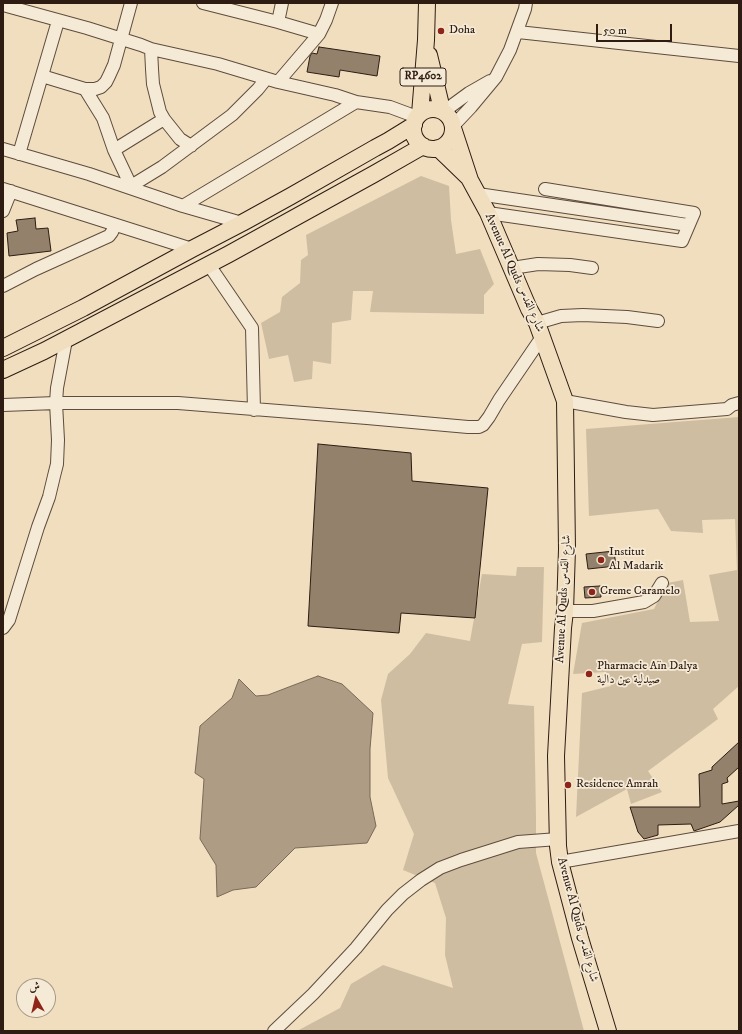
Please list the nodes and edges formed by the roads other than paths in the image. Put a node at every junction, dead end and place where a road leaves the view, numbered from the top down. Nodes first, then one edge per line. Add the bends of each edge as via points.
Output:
1 (131, 3) edge
2 (203, 3) edge
3 (282, 3) edge
4 (332, 3) edge
5 (427, 3) edge
6 (526, 3) edge
7 (3, 5) edge
8 (229, 6) edge
9 (58, 21) junction
10 (278, 22) junction
11 (518, 32) junction
12 (319, 34) junction
13 (121, 39) junction
14 (426, 40) junction
15 (151, 49) junction
16 (739, 56) edge
17 (42, 76) junction
18 (496, 77) junction
19 (272, 80) junction
20 (85, 89) junction
21 (356, 102) junction
22 (442, 111) junction
23 (164, 119) junction
24 (417, 119) junction
25 (453, 127) junction
26 (191, 146) junction
27 (431, 147) junction
28 (3, 148) edge
29 (114, 150) junction
30 (19, 154) junction
31 (470, 180) junction
32 (131, 187) junction
33 (545, 189) dead end
34 (7, 190) edge
35 (478, 194) junction
36 (183, 206) junction
37 (3, 211) edge
38 (488, 213) junction
39 (242, 223) junction
40 (114, 225) junction
41 (688, 225) junction
42 (192, 249) junction
43 (208, 265) junction
44 (512, 268) junction
45 (592, 268) dead end
46 (3, 286) edge
47 (658, 321) dead end
48 (539, 330) junction
49 (66, 340) junction
50 (3, 348) edge
51 (3, 370) edge
52 (565, 401) junction
53 (56, 402) junction
54 (739, 403) edge
55 (3, 405) edge
56 (254, 410) junction
57 (662, 583) dead end
58 (565, 611) junction
59 (3, 628) edge
60 (739, 831) edge
61 (558, 838) junction
62 (560, 862) junction
63 (274, 1031) edge
64 (608, 1031) edge

1 - 13 street
2 - 8 street
3 - 10 street
4 - 12 street
5 - 14 main road, RP4602
6 - 11 street
7 - 9 street
8 - 10 street
9 - 13 street
9 - 17 street
10 - 12 street
11 - 16 street
11 - 18 street
12 - 19 street
13 - 15 street
13 - 20 street via 106,82 101,87
14 - 22 main road, RP4602
14 - 24 main road, RP4602
15 - 19 street via 218,64
15 - 23 street via 154,84
17 - 20 street
17 - 30 street
18 - 22 street
18 - 25 street
19 - 21 street
19 - 26 street
20 - 29 street via 102,118
21 - 24 street via 390,107
21 - 36 street
22 - 24 main road via 426,110
22 - 25 main road, RP4602 via 450,118
23 - 26 street via 180,138
23 - 29 street
24 - 27 main road, RP4602 via 414,133 417,140
24 - 39 main road via 388,141
25 - 27 main road via 452,137 446,144
25 - 31 main road, Avenue Al Quds شارع القدس / RP4602
26 - 32 street
27 - 31 main road, Avenue Al Quds شارع القدس / RP4602
27 - 43 main road via 374,174
28 - 30 street
29 - 32 street
30 - 32 street
31 - 35 main road, Avenue Al Quds شارع القدس / RP4602
32 - 36 street
33 - 41 street via 694,213
34 - 37 street
34 - 40 street
35 - 38 main road, Avenue Al Quds شارع القدس / RP4602
35 - 41 street
36 - 39 street
38 - 41 street via 682,241
38 - 44 main road, Avenue Al Quds شارع القدس / RP4602
39 - 42 main road
40 - 42 street
40 - 46 street via 109,236
42 - 50 main road
43 - 49 main road
43 - 56 street via 252,328
44 - 45 street via 538,264
44 - 48 main road, Avenue Al Quds شارع القدس / RP4602
47 - 48 street via 628,317 562,316
48 - 52 main road, Avenue Al Quds شارع القدس / RP4602
48 - 56 street via 489,417 479,427
49 - 51 main road
49 - 53 street
52 - 54 street via 653,415 727,408
52 - 58 main road, Avenue Al Quds شارع القدس / RP4602 via 568,549
53 - 55 street
53 - 56 street via 178,403
53 - 59 street via 57,464 49,497 9,620
57 - 58 street via 654,596 644,602 593,611
58 - 61 main road, Avenue Al Quds شارع القدس / RP4602 via 556,756
60 - 62 street
61 - 62 main road, Avenue Al Quds شارع القدس / RP4602
61 - 63 street via 518,842 440,868 422,880 403,894 313,994
62 - 64 main road, Avenue Al Quds شارع القدس / RP4602

